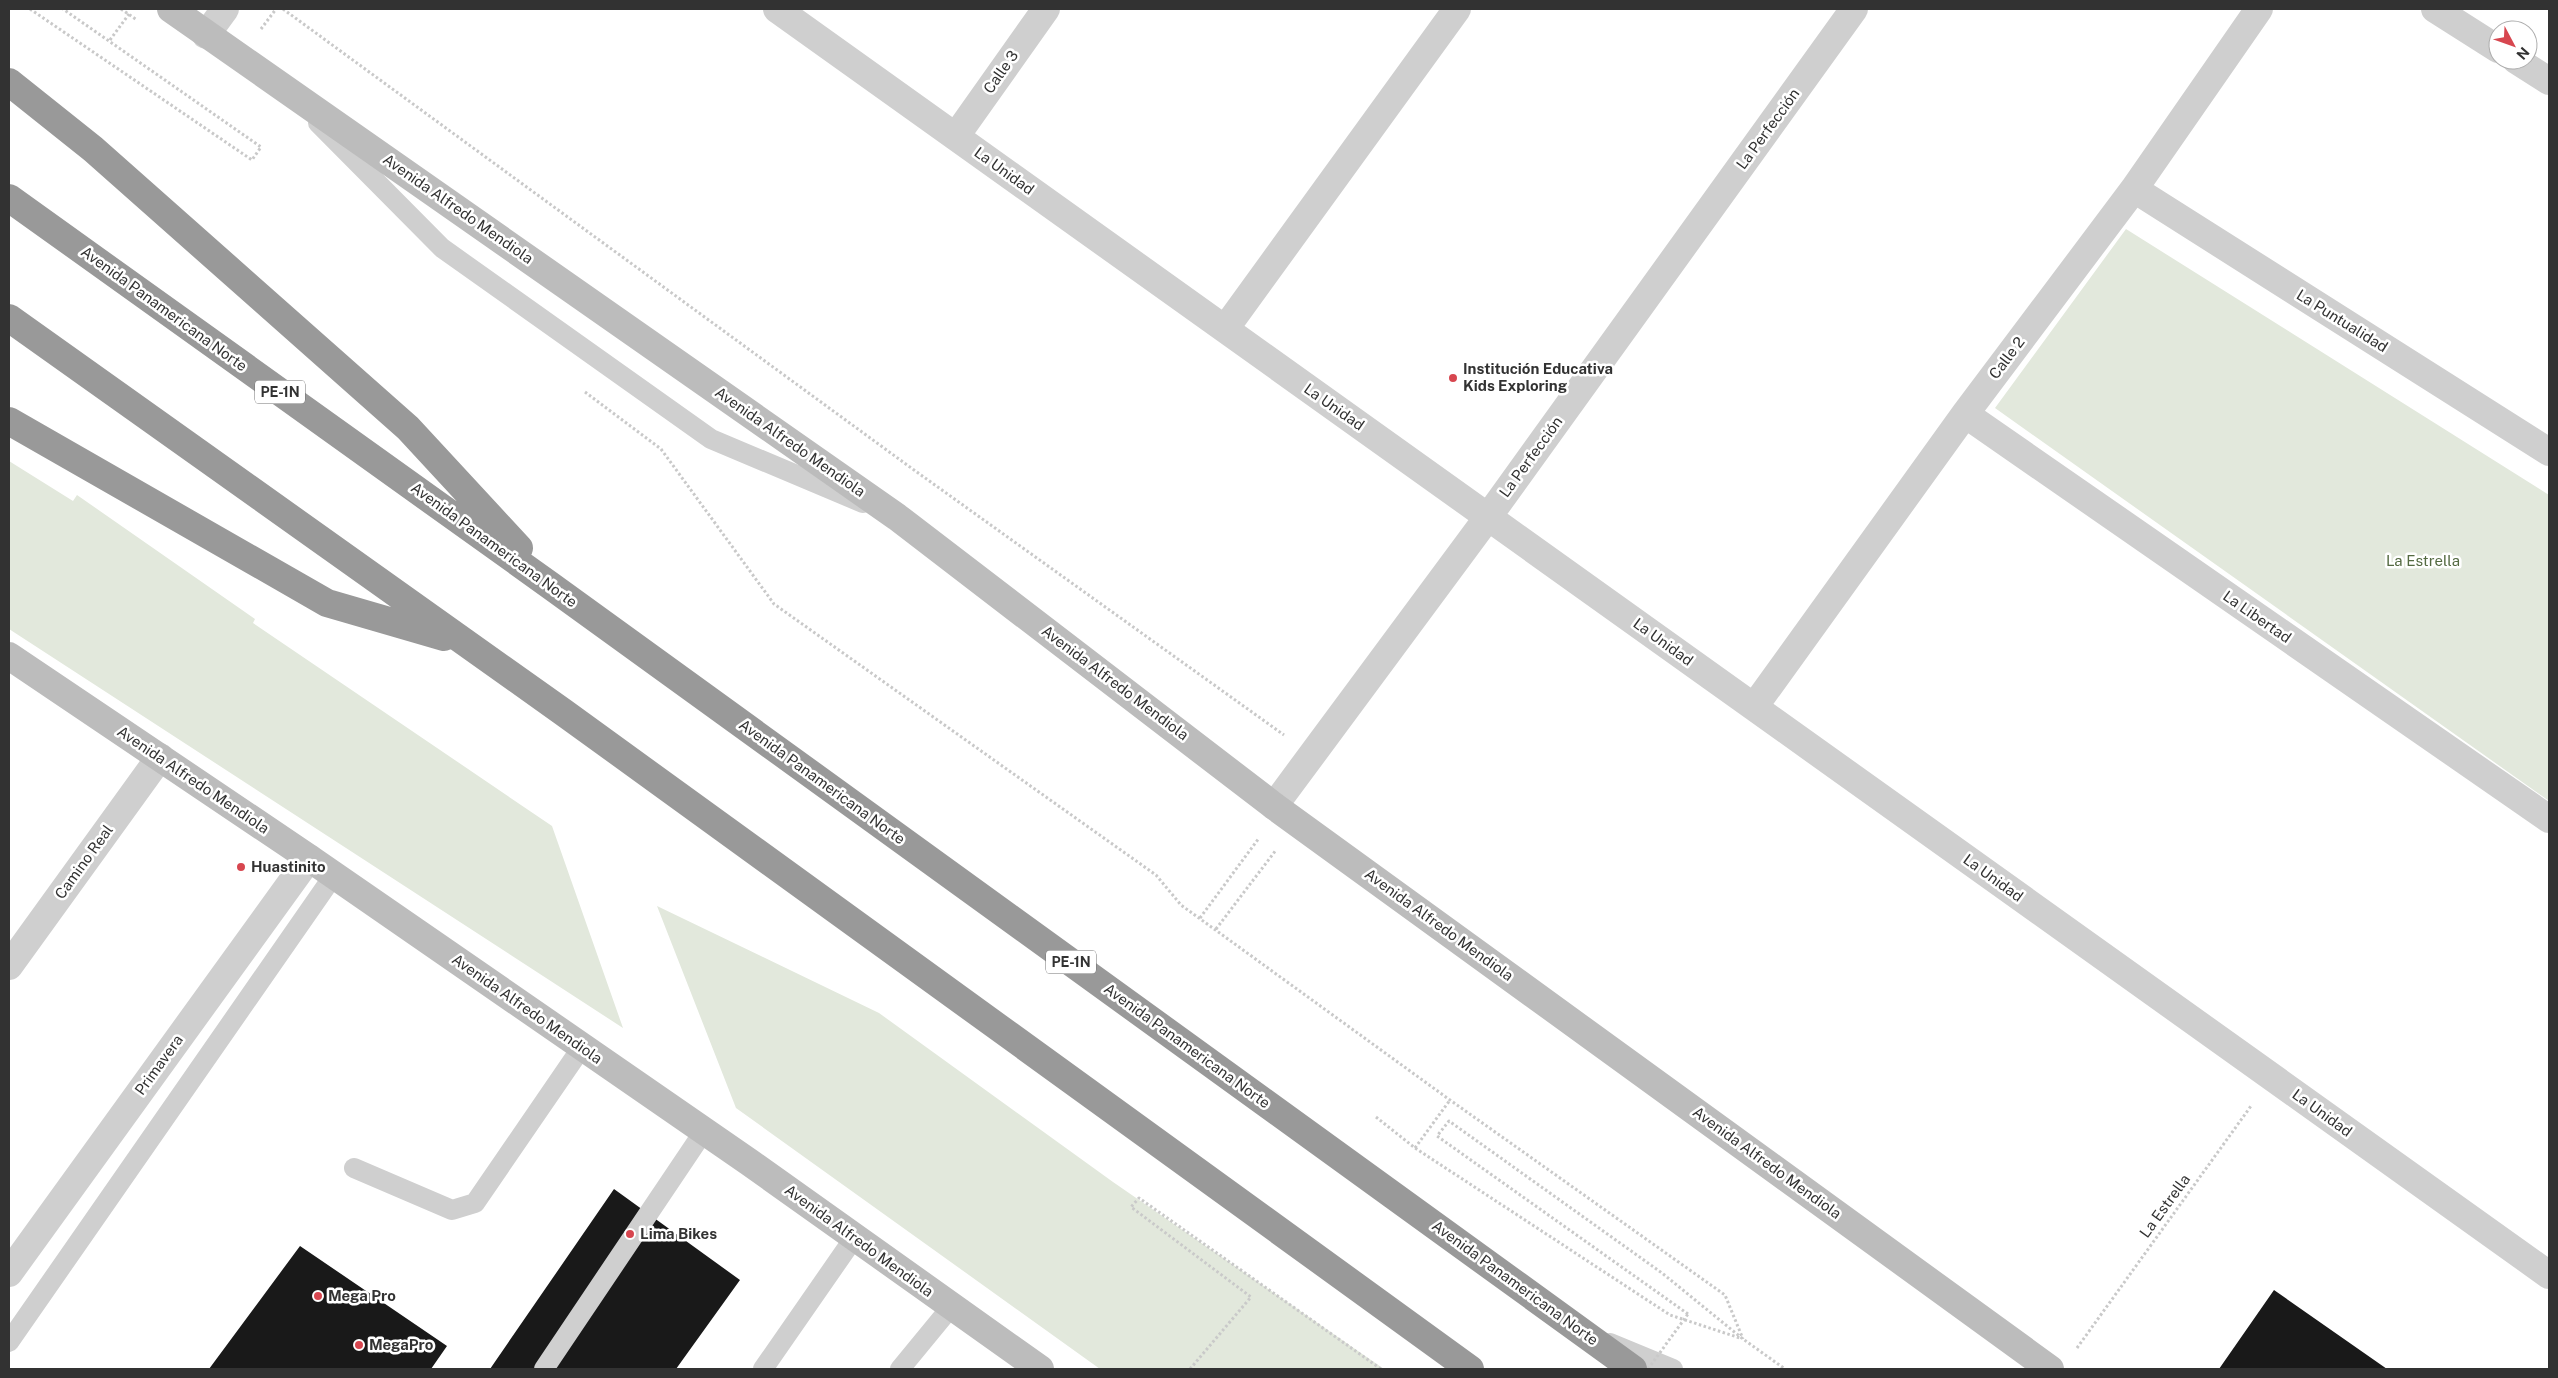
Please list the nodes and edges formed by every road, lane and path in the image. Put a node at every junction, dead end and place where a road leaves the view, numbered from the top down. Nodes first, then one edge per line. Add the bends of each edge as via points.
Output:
1 (30, 9) edge
2 (63, 9) edge
3 (121, 9) edge
4 (171, 9) edge
5 (225, 9) edge
6 (276, 9) edge
7 (283, 9) edge
8 (778, 9) edge
9 (1046, 9) edge
10 (1458, 9) edge
11 (1854, 9) edge
12 (2259, 9) edge
13 (2435, 9) edge
14 (129, 14) junction
15 (144, 25) dead end
16 (261, 30) dead end
17 (206, 35) junction
18 (110, 40) junction
19 (2488, 42) edge
20 (2532, 70) edge
21 (2549, 81) edge
22 (9, 82) edge
23 (279, 83) junction
24 (956, 136) junction
25 (2134, 189) junction
26 (9, 198) edge
27 (9, 318) edge
28 (1225, 329) junction
29 (582, 389) dead end
30 (1965, 414) junction
31 (9, 421) edge
32 (2549, 452) edge
33 (897, 517) junction
34 (1488, 517) junction
35 (559, 592) junction
36 (465, 644) junction
37 (9, 656) edge
38 (1754, 707) junction
39 (1312, 755) junction
40 (160, 757) junction
41 (1284, 812) junction
42 (2549, 819) edge
43 (309, 858) junction
44 (334, 875) junction
45 (1200, 918) junction
46 (1216, 929) junction
47 (9, 966) edge
48 (582, 1047) junction
49 (2272, 1077) junction
50 (1450, 1100) junction
51 (1376, 1117) dead end
52 (704, 1131) junction
53 (1415, 1148) junction
54 (354, 1168) dead end
55 (854, 1238) junction
56 (9, 1273) edge
57 (2549, 1275) edge
58 (951, 1307) junction
59 (1583, 1332) junction
60 (1743, 1339) junction
61 (9, 1342) edge
62 (2077, 1348) dead end
63 (544, 1369) edge
64 (763, 1369) edge
65 (900, 1369) edge
66 (1040, 1369) edge
67 (1190, 1369) edge
68 (1381, 1369) edge
69 (1470, 1369) edge
70 (1634, 1369) edge
71 (1648, 1369) edge
72 (1673, 1369) edge
73 (1785, 1369) edge
74 (2050, 1369) edge

1 - 18 path via 252,160 262,147
2 - 18 path
3 - 14 path
4 - 17 main road, Avenida Alfredo Mendiola
5 - 17 street
6 - 16 path
7 - 39 path via 914,470
8 - 24 street, La Unidad
9 - 24 street, Calle 3
10 - 28 street
11 - 34 street, La Perfección
12 - 25 street, Calle 2
13 - 19 street
14 - 15 path
14 - 18 path
17 - 23 main road, Avenida Alfredo Mendiola
20 - 21 street
22 - 35 highway via 93,149 408,428
23 - 33 main road, Avenida Alfredo Mendiola
23 - 33 lane via 442,248 711,439
24 - 28 street, La Unidad
25 - 30 street, Calle 2
25 - 32 street, La Puntualidad
26 - 35 highway, Avenida Panamericana Norte / PE-1N
27 - 36 highway
28 - 34 street, La Unidad
29 - 45 path via 661,449 774,604 1156,875 1181,905
30 - 38 street, Calle 2
30 - 42 street, La Libertad
31 - 36 highway via 327,603
33 - 41 main road, Avenida Alfredo Mendiola
34 - 38 street, La Unidad
34 - 39 street, La Perfección
35 - 59 highway, Avenida Panamericana Norte / PE-1N
36 - 69 highway
37 - 40 main road, Avenida Alfredo Mendiola
38 - 49 street, La Unidad
39 - 41 street, La Perfección
40 - 43 main road, Avenida Alfredo Mendiola
40 - 47 street, Camino Real
41 - 45 path
41 - 46 path
41 - 74 main road, Avenida Alfredo Mendiola
43 - 44 main road, Avenida Alfredo Mendiola
43 - 56 street, Primavera
44 - 48 main road, Avenida Alfredo Mendiola
44 - 61 lane
45 - 46 path
46 - 50 path
48 - 52 main road, Avenida Alfredo Mendiola
48 - 54 lane via 475,1203 452,1210
49 - 57 street, La Unidad
49 - 62 path, La Estrella
50 - 53 path
50 - 60 path via 1725,1295
51 - 53 path
52 - 55 main road, Avenida Alfredo Mendiola
52 - 63 lane
53 - 60 path via 1670,1315
55 - 58 main road, Avenida Alfredo Mendiola
55 - 64 lane
58 - 65 lane
58 - 66 main road, Avenida Alfredo Mendiola
59 - 70 highway, Avenida Panamericana Norte / PE-1N
59 - 72 lane
60 - 71 path, bridge via 1662,1273 1450,1121 1437,1136 1688,1314
60 - 73 path
67 - 68 path via 1251,1297 1131,1207 1139,1198

